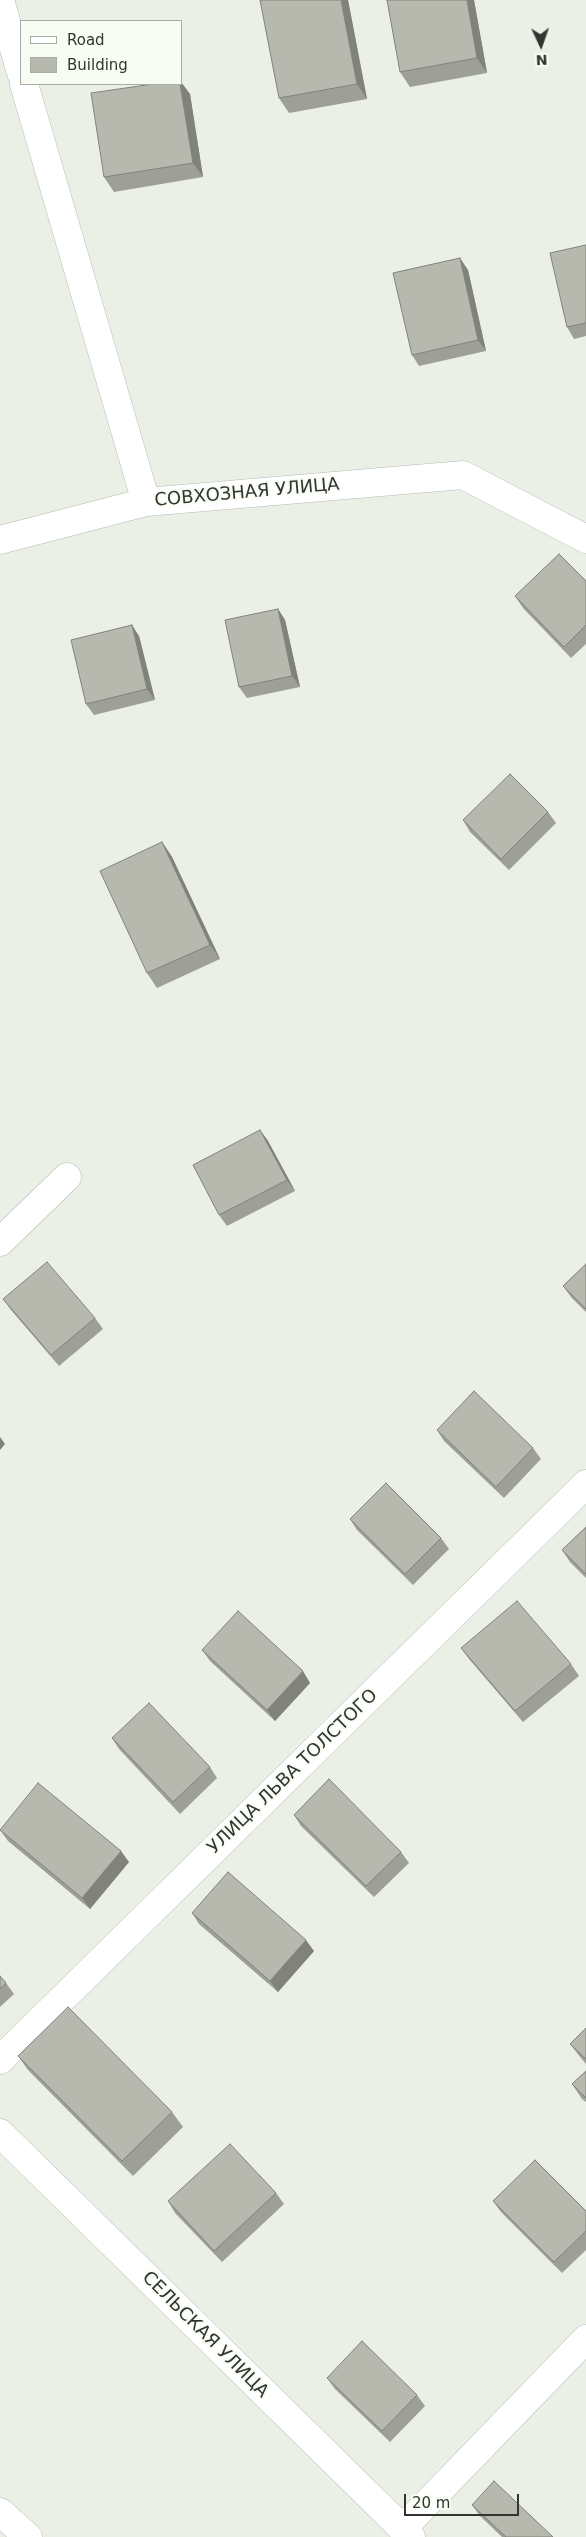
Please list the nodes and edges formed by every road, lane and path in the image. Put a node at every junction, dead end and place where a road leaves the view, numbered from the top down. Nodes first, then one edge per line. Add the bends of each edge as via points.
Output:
1 (0, 0) edge
2 (20, 70) edge
3 (24, 85) edge
4 (146, 502) junction
5 (586, 539) edge
6 (0, 540) edge
7 (68, 1177) dead end
8 (0, 1242) edge
9 (586, 1484) edge
10 (0, 2060) edge
11 (0, 2133) edge
12 (586, 2339) edge
13 (0, 2512) edge
14 (407, 2533) edge
15 (28, 2537) edge

1 - 2 street
3 - 4 street, СОВХОЗНАЯ УЛИЦА
4 - 5 street, СОВХОЗНАЯ УЛИЦА via 463,475
4 - 6 street
7 - 8 street
9 - 10 street, УЛИЦА ЛЬВА ТОЛСТОГО
11 - 14 street, СЕЛЬСКАЯ УЛИЦА
12 - 14 street
13 - 15 street

